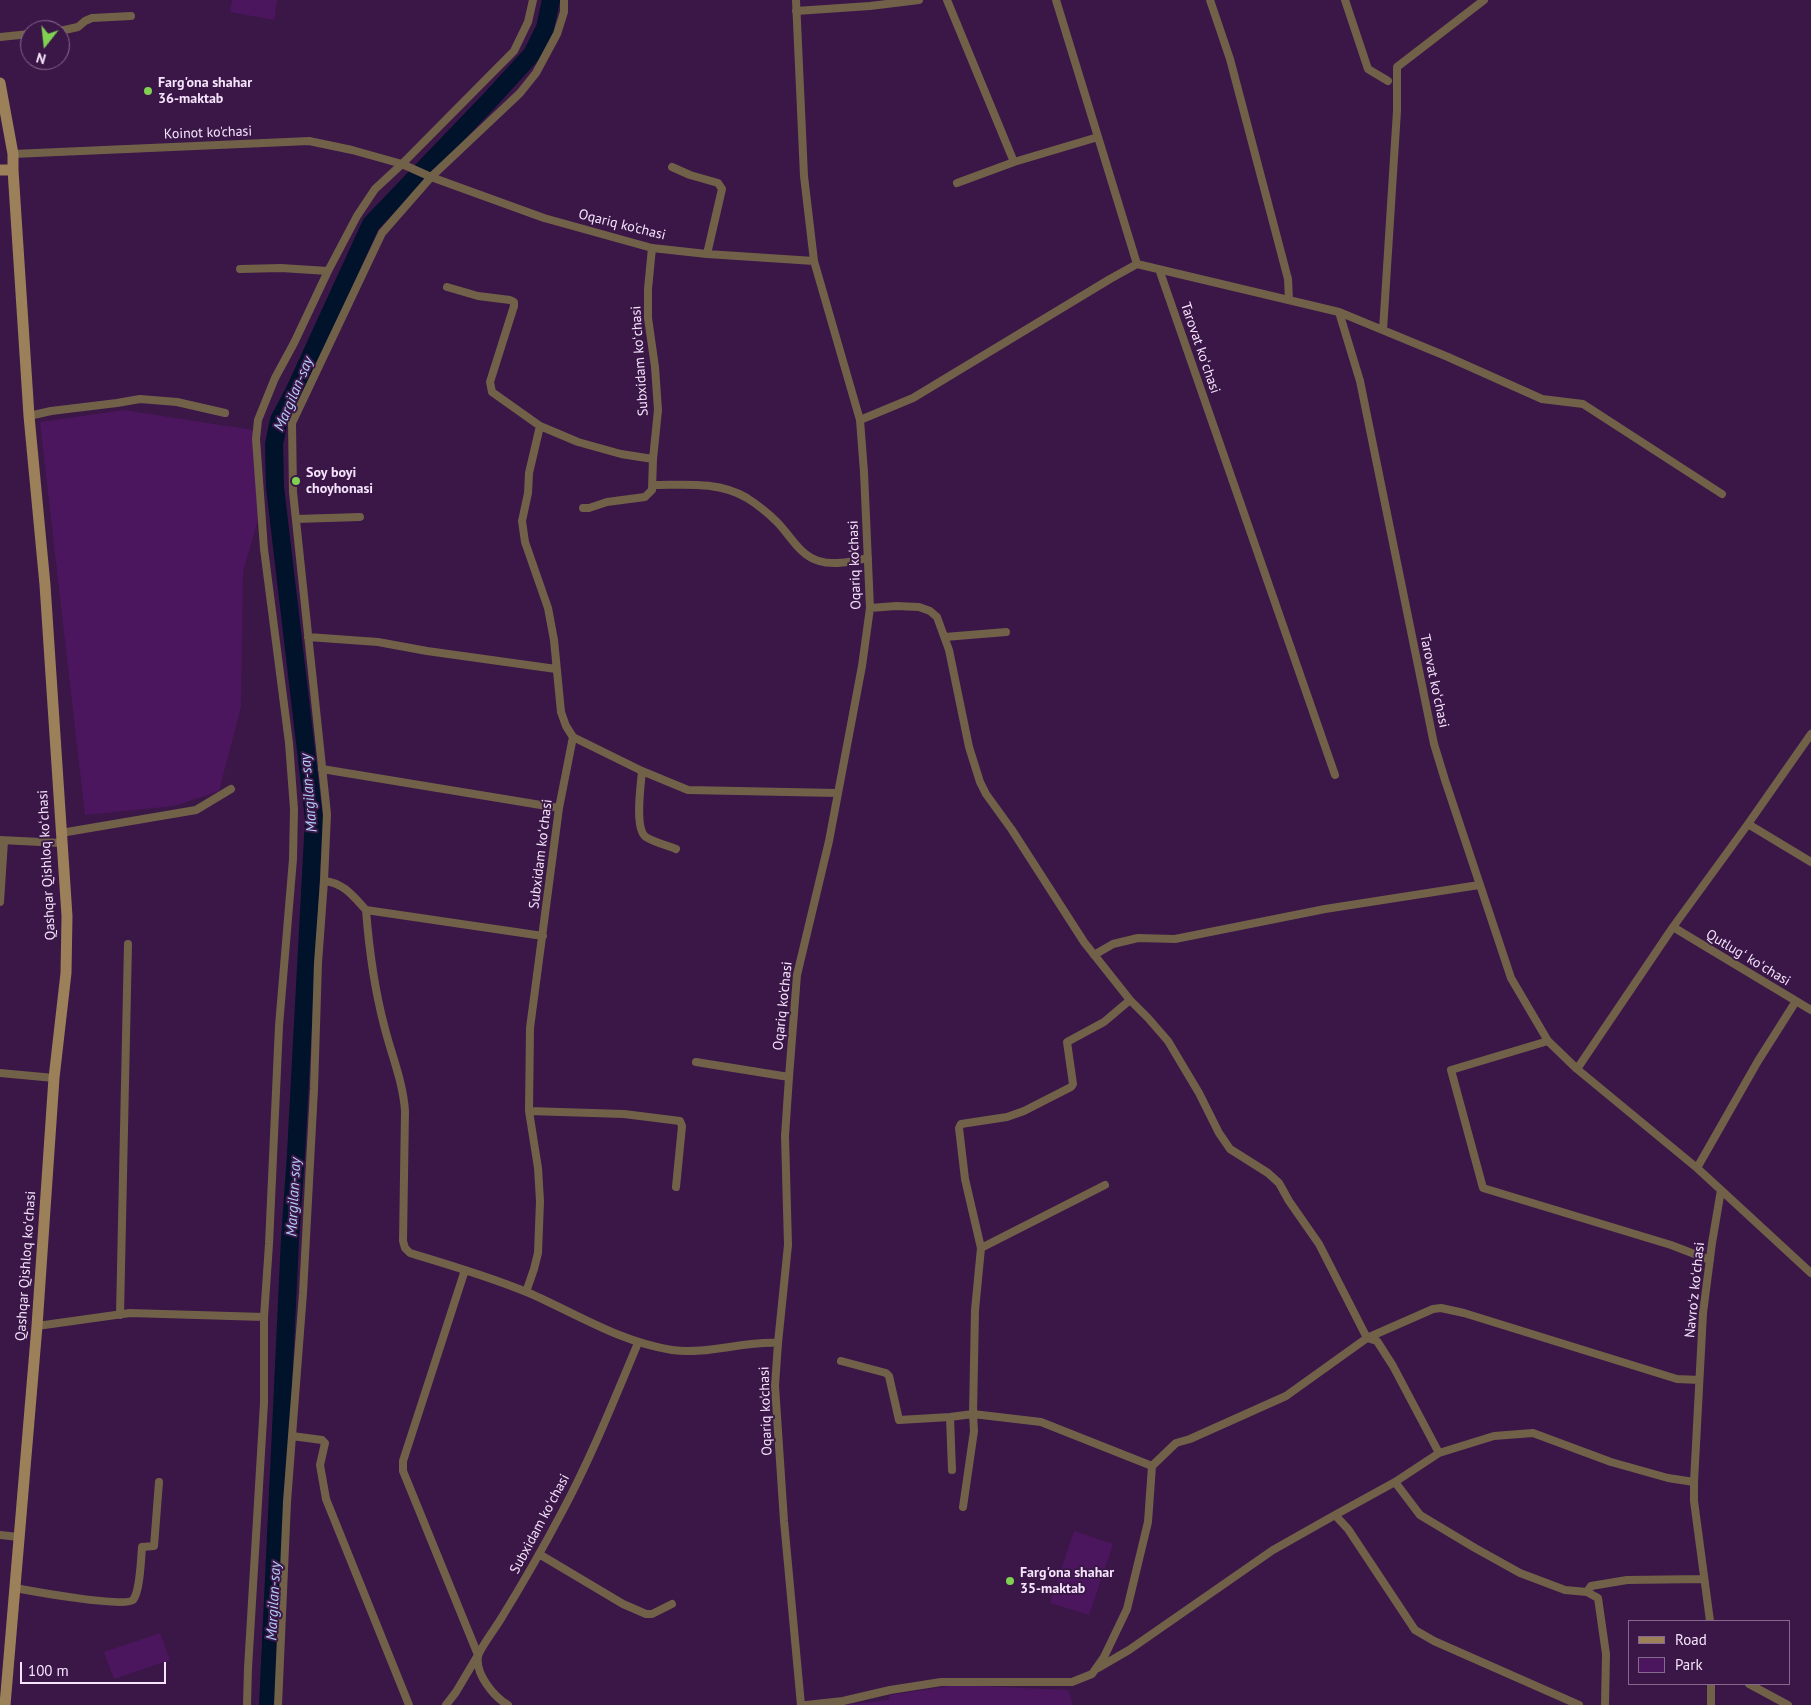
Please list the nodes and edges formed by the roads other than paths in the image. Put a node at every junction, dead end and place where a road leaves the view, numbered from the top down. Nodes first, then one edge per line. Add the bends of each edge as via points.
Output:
1 (533, 0) edge
2 (564, 0) edge
3 (796, 0) edge
4 (919, 0) edge
5 (948, 0) edge
6 (1056, 0) edge
7 (1210, 0) edge
8 (1345, 0) edge
9 (1484, 0) edge
10 (796, 11) junction
11 (131, 16) dead end
12 (70, 29) edge
13 (20, 35) edge
14 (0, 37) edge
15 (1388, 81) dead end
16 (0, 83) edge
17 (1098, 138) junction
18 (13, 154) junction
19 (1014, 162) junction
20 (402, 164) junction
21 (672, 167) dead end
22 (0, 170) edge
23 (13, 170) junction
24 (431, 177) junction
25 (957, 183) dead end
26 (652, 248) junction
27 (707, 254) junction
28 (814, 261) junction
29 (1137, 264) junction
30 (240, 269) dead end
31 (1159, 270) junction
32 (328, 271) junction
33 (447, 287) dead end
34 (1289, 300) junction
35 (1339, 312) junction
36 (1383, 330) junction
37 (225, 413) dead end
38 (29, 416) junction
39 (860, 420) junction
40 (540, 426) junction
41 (653, 459) junction
42 (652, 485) junction
43 (1722, 494) dead end
44 (583, 508) dead end
45 (360, 516) dead end
46 (296, 519) junction
47 (868, 558) junction
48 (870, 608) junction
49 (1006, 632) dead end
50 (308, 637) junction
51 (945, 637) junction
52 (556, 669) junction
53 (1811, 734) edge
54 (573, 737) junction
55 (322, 769) junction
56 (642, 771) junction
57 (1335, 775) dead end
58 (231, 789) dead end
59 (837, 793) junction
60 (559, 808) junction
61 (1748, 824) junction
62 (61, 838) junction
63 (2, 840) edge
64 (676, 849) dead end
65 (1811, 862) edge
66 (324, 881) junction
67 (1479, 885) junction
68 (0, 902) edge
69 (366, 910) junction
70 (1673, 927) junction
71 (543, 936) junction
72 (128, 944) dead end
73 (1094, 954) junction
74 (1130, 1000) junction
75 (1796, 1001) junction
76 (1811, 1010) edge
77 (1548, 1042) junction
78 (696, 1062) dead end
79 (1577, 1069) junction
80 (0, 1073) edge
81 (789, 1077) junction
82 (54, 1078) junction
83 (530, 1111) junction
84 (1697, 1168) junction
85 (1105, 1185) dead end
86 (676, 1187) dead end
87 (1721, 1190) junction
88 (981, 1248) junction
89 (1710, 1260) junction
90 (465, 1270) junction
91 (1811, 1273) edge
92 (526, 1292) junction
93 (120, 1315) junction
94 (264, 1316) junction
95 (37, 1326) junction
96 (1367, 1338) junction
97 (778, 1342) junction
98 (638, 1343) junction
99 (841, 1361) dead end
100 (1699, 1380) junction
101 (973, 1414) junction
102 (950, 1417) junction
103 (292, 1436) junction
104 (1439, 1453) junction
105 (1152, 1466) junction
106 (952, 1470) dead end
107 (159, 1482) dead end
108 (1395, 1482) junction
109 (1694, 1482) junction
110 (963, 1507) dead end
111 (1335, 1515) junction
112 (0, 1535) edge
113 (19, 1537) junction
114 (539, 1554) junction
115 (1704, 1579) junction
116 (15, 1588) junction
117 (1587, 1592) junction
118 (672, 1604) dead end
119 (1710, 1620) edge
120 (478, 1655) junction
121 (1095, 1669) junction
122 (1711, 1685) edge
123 (1751, 1685) edge
124 (6, 1705) edge
125 (248, 1705) edge
126 (278, 1705) edge
127 (409, 1705) edge
128 (446, 1705) edge
129 (508, 1705) edge
130 (801, 1705) edge
131 (806, 1705) edge
132 (1579, 1705) edge
133 (1605, 1705) edge
134 (1711, 1705) edge
135 (1788, 1705) edge

1 - 20 street via 528,22 514,50
2 - 24 street via 557,34 536,73 520,93
3 - 10 street, Oqariq ko'chasi
4 - 10 street
5 - 19 street
6 - 17 street
7 - 34 street via 1230,59 1288,279
8 - 15 street via 1368,69
9 - 36 street via 1397,67
10 - 28 street, Oqariq ko'chasi via 804,176
11 - 12 street via 92,18
13 - 14 street
16 - 18 main road, Qashqar Qishloq koʻchasi
17 - 19 street
17 - 29 street
18 - 20 street, Koinot ko'chasi via 309,141
18 - 23 main road, Qashqar Qishloq koʻchasi
19 - 25 street
20 - 24 street, Koinot ko'chasi
20 - 32 street via 375,189
21 - 27 street via 721,186
22 - 23 main road
23 - 38 main road, Qashqar Qishloq koʻchasi
24 - 26 street, Oqariq ko'chasi via 544,218
24 - 46 street via 382,233 292,423
26 - 27 street, Oqariq ko'chasi
26 - 41 street, Subxidam koʻchasi via 648,308 658,410
27 - 28 street, Oqariq ko'chasi
28 - 39 street, Oqariq ko'chasi
29 - 31 street
29 - 39 street via 913,398
30 - 32 street
31 - 34 street
31 - 57 street, Tarovat koʻchasi
32 - 94 street via 272,386 258,420 256,439 264,549 289,743 294,808
33 - 40 street via 514,302 490,387 492,392
34 - 35 street
35 - 36 street
35 - 67 street, Tarovat koʻchasi via 1360,381 1434,744
36 - 43 street via 1542,399 1583,404
37 - 38 street via 177,402 140,399
38 - 62 main road, Qashqar Qishloq koʻchasi via 45,585
39 - 47 street, Oqariq ko'chasi
40 - 41 street via 578,442
40 - 52 street via 522,521 525,542 548,608
41 - 42 street, Subxidam koʻchasi
42 - 44 street via 647,496
42 - 47 street via 724,488 767,512 810,558 842,563
45 - 46 street
46 - 50 street
47 - 48 street, Oqariq ko'chasi
48 - 51 street via 919,607 930,611 937,618
48 - 59 street, Oqariq ko'chasi
49 - 51 street
50 - 52 street via 378,642
50 - 55 street
51 - 73 street via 980,782
52 - 54 street via 561,712
53 - 61 street
54 - 56 street
54 - 60 street, Subxidam koʻchasi
55 - 60 street
55 - 66 street via 327,814
56 - 59 street via 688,790
56 - 64 street via 640,831 645,837
58 - 62 street via 196,810
59 - 81 street, Oqariq ko'chasi via 797,975
60 - 71 street, Subxidam koʻchasi
61 - 65 street
61 - 70 street
62 - 63 street
62 - 82 main road, Qashqar Qishloq koʻchasi via 67,949
63 - 68 street
66 - 69 street via 346,889
66 - 103 street
67 - 73 street via 1325,909 1175,939 1138,938 1113,944
67 - 77 street, Tarovat koʻchasi via 1512,978
69 - 71 street
69 - 90 street via 370,956 383,1023 404,1094 403,1241 410,1253
70 - 75 street, Qutlugʻ koʻchasi
70 - 79 street
71 - 83 street, Subxidam koʻchasi via 530,1028
72 - 93 street
73 - 74 street
74 - 88 street via 1104,1022 1067,1042 1071,1087 1024,1111 961,1124 965,1180
74 - 96 street via 1168,1041 1230,1149 1279,1183 1320,1244
75 - 76 street, Qutlugʻ koʻchasi
75 - 84 street
77 - 79 street
77 - 89 street via 1451,1070 1483,1188
78 - 81 street
79 - 84 street
80 - 82 street
81 - 97 street, Oqariq ko'chasi via 785,1136 788,1245
82 - 95 main road, Qashqar Qishloq koʻchasi
83 - 86 street via 624,1114 680,1121
83 - 92 street, Subxidam koʻchasi via 540,1201 538,1253
84 - 87 street
85 - 88 street
87 - 89 street, Navroʻz koʻchasi
87 - 91 street
88 - 101 street via 975,1310
89 - 100 street, Navroʻz koʻchasi
90 - 92 street
90 - 120 street via 403,1461 403,1471
92 - 98 street
93 - 94 street
93 - 95 street
94 - 125 street via 264,1403
95 - 113 main road, Qashqar Qishloq koʻchasi
96 - 100 street via 1441,1308 1677,1379
96 - 104 street via 1377,1341
96 - 105 street via 1286,1396 1176,1443
97 - 98 street via 690,1351
97 - 130 street, Oqariq ko'chasi via 775,1386
98 - 114 street, Subxidam koʻchasi via 581,1474
99 - 102 street via 889,1376 897,1419
100 - 109 street, Navroʻz koʻchasi
101 - 102 street
101 - 105 street via 1042,1422
101 - 110 street via 974,1431
102 - 106 street
103 - 126 street
103 - 127 street via 322,1440 324,1443 320,1465 326,1499
104 - 108 street
104 - 109 street via 1494,1436 1533,1433 1611,1462
105 - 121 street via 1148,1522 1126,1609
107 - 116 street via 154,1546 142,1547 138,1583 130,1602
108 - 111 street
108 - 117 street via 1420,1516 1467,1543 1520,1573 1565,1590
109 - 115 street, Navroʻz koʻchasi
111 - 121 street via 1273,1550 1129,1650
111 - 132 street via 1348,1529 1415,1630
112 - 113 street
113 - 116 main road, Qashqar Qishloq koʻchasi
114 - 118 street via 623,1604 646,1614
114 - 120 street, Subxidam koʻchasi
115 - 117 street via 1626,1580 1591,1586
115 - 119 street, Navroʻz koʻchasi
116 - 124 main road, Qashqar Qishloq koʻchasi
117 - 133 street via 1598,1598 1606,1654
120 - 128 street, Subxidam koʻchasi
120 - 129 street via 479,1666 490,1689
121 - 131 street via 1092,1674 1072,1682 941,1682
122 - 134 street
123 - 135 street

